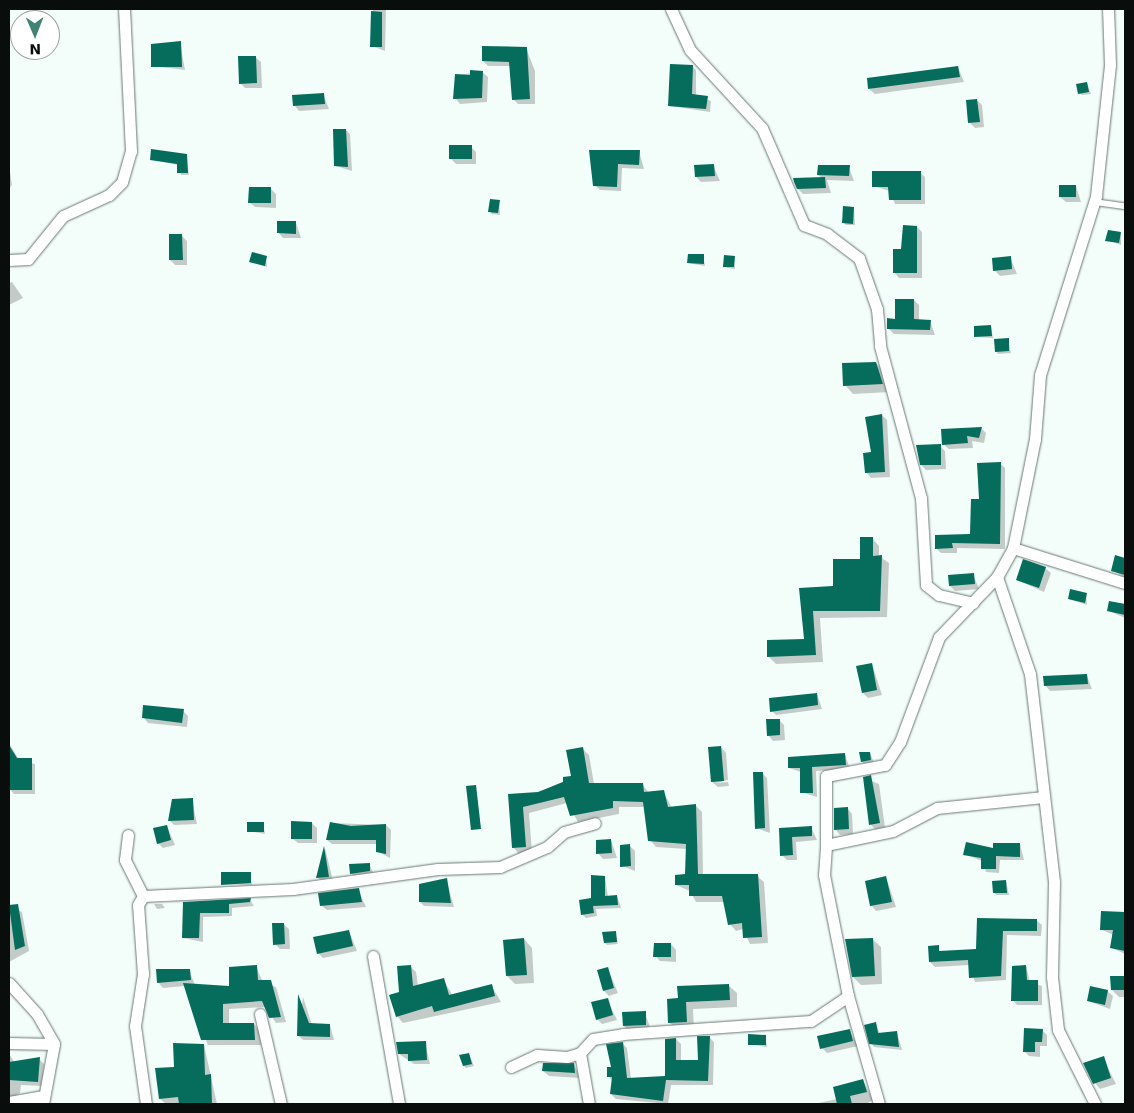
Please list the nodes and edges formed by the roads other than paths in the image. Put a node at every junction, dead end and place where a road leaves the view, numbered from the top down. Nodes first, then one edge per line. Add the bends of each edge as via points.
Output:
1 (124, 9) edge
2 (671, 9) edge
3 (1108, 9) edge
4 (1095, 202) junction
5 (1125, 206) edge
6 (9, 260) edge
7 (1013, 548) junction
8 (997, 577) junction
9 (1125, 583) edge
10 (973, 603) junction
11 (1043, 797) junction
12 (595, 823) dead end
13 (128, 835) dead end
14 (826, 845) junction
15 (143, 896) junction
16 (372, 956) dead end
17 (9, 983) edge
18 (848, 996) junction
19 (260, 1014) dead end
20 (9, 1043) edge
21 (54, 1044) junction
22 (580, 1053) junction
23 (511, 1067) dead end
24 (43, 1100) edge
25 (9, 1102) edge
26 (146, 1104) edge
27 (281, 1104) edge
28 (399, 1104) edge
29 (589, 1104) edge
30 (879, 1104) edge
31 (1095, 1104) edge

1 - 6 street via 131,151 122,182 109,195 63,216 28,259
2 - 10 street via 690,50 762,128 804,225 827,234 859,258 876,309 880,346 921,498 926,585 939,596
3 - 4 street via 1110,65
4 - 5 lane
4 - 7 street via 1040,375 1035,439
7 - 8 street
7 - 9 street
8 - 10 street
8 - 11 street via 1030,674
10 - 14 street via 939,637 900,742 885,765 826,776
11 - 14 street via 937,808 894,831
11 - 31 street via 1054,882 1052,977 1058,1030
12 - 15 street via 564,832 546,847 500,868 438,869 294,889
13 - 15 street via 125,860
14 - 18 street via 824,875
15 - 26 street via 138,905 143,974 135,1026
16 - 28 street
17 - 21 street via 37,1014
18 - 22 street via 811,1020 623,1034 593,1039
18 - 30 street
19 - 27 street
20 - 21 street
21 - 24 street
22 - 23 street via 567,1057 537,1055
22 - 29 street
24 - 25 street

